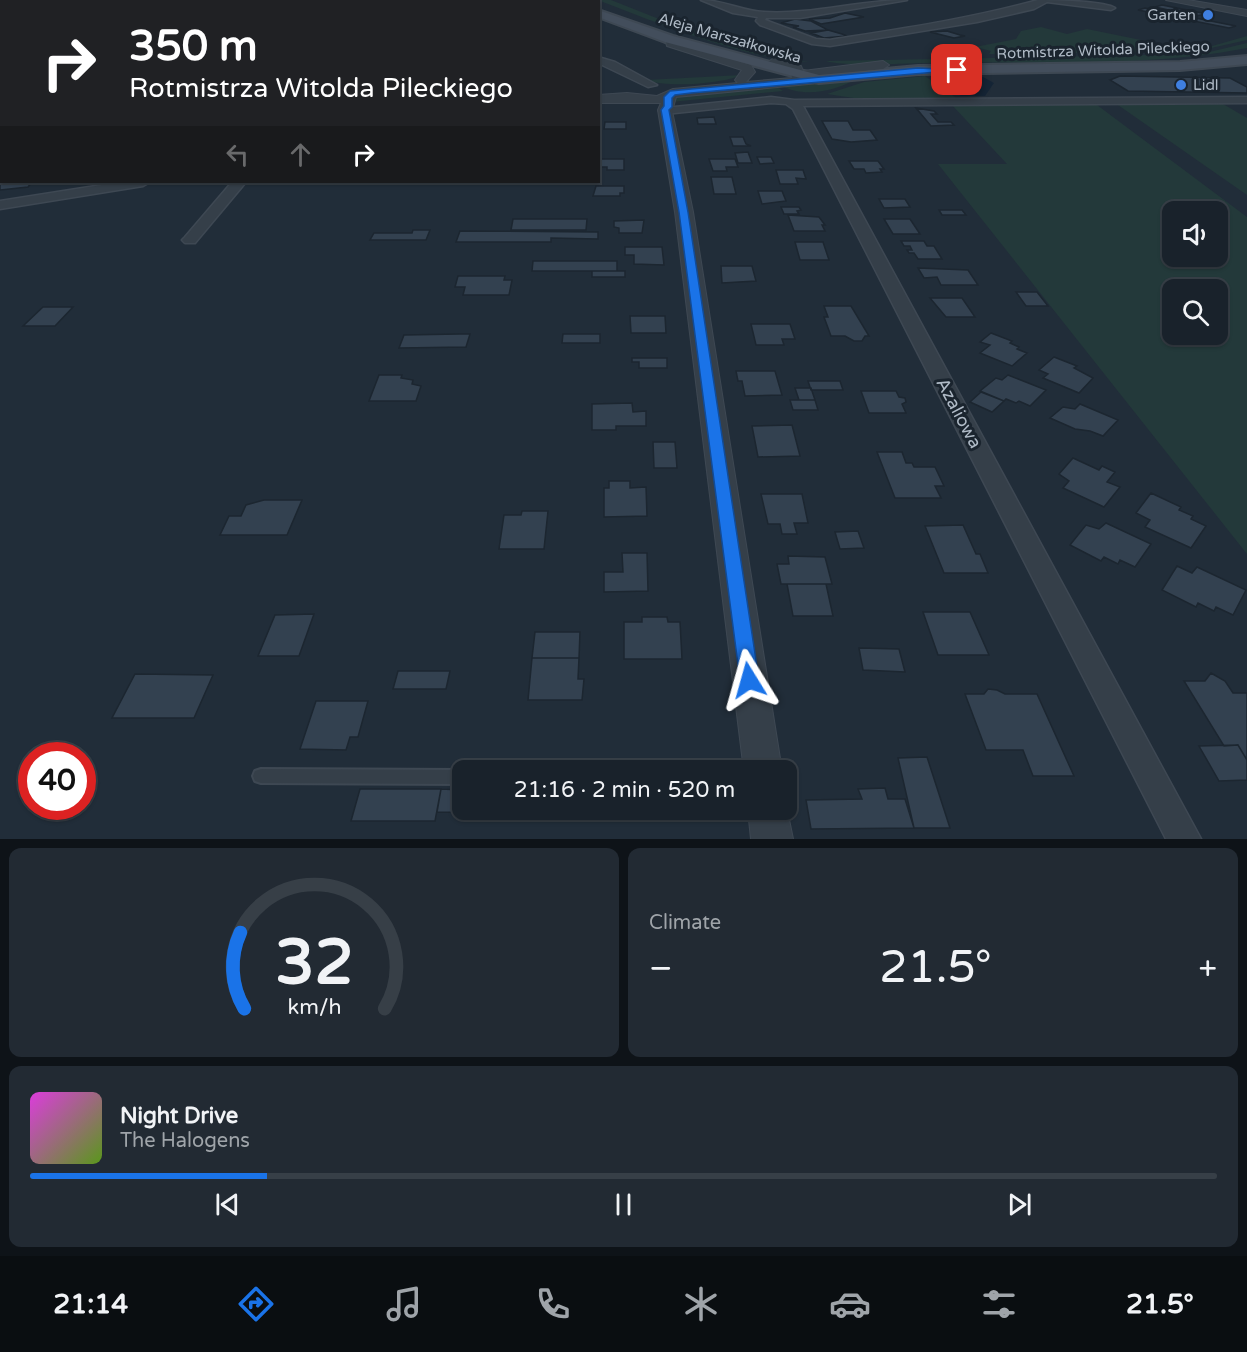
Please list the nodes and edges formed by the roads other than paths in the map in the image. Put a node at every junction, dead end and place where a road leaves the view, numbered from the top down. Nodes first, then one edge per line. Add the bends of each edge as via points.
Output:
1 (705, 0) edge
2 (903, 0) edge
3 (1046, 0) edge
4 (1171, 0) edge
5 (874, 4) junction
6 (600, 5) edge
7 (1111, 8) dead end
8 (897, 11) dead end
9 (1247, 13) edge
10 (600, 14) edge
11 (763, 15) junction
12 (920, 18) dead end
13 (942, 25) junction
14 (669, 39) junction
15 (1247, 51) edge
16 (1247, 60) edge
17 (600, 61) edge
18 (774, 62) junction
19 (883, 65) junction
20 (796, 75) junction
21 (819, 79) junction
22 (741, 80) junction
23 (630, 87) junction
24 (719, 88) junction
25 (600, 96) edge
26 (662, 97) junction
27 (1247, 100) edge
28 (794, 103) junction
29 (137, 183) edge
30 (238, 183) edge
31 (0, 205) edge
32 (190, 240) dead end
33 (760, 760) edge
34 (261, 776) dead end
35 (452, 777) edge
36 (769, 820) edge
37 (772, 839) edge
38 (1184, 839) edge

1 - 11 street
2 - 5 street
3 - 7 street
3 - 13 street
4 - 9 street
5 - 8 street
5 - 11 street via 800,15
6 - 18 main road, Aleja Marszałkowska
10 - 14 main road, Aleja Marszałkowska
11 - 13 street via 763,23 823,43
12 - 13 street
14 - 20 main road, Aleja Marszałkowska
14 - 22 street via 671,44 747,68 750,72
15 - 19 main road, Rotmistrza Witolda Pileckiego via 1165,61
16 - 21 main road, Rotmistrza Witolda Pileckiego via 1180,66 918,70
17 - 23 street via 612,64
18 - 19 main road, Rotmistrza Witolda Pileckiego
18 - 20 street via 797,69
19 - 20 street, Rotmistrza Witolda Pileckiego
20 - 21 main road, Aleja Marszałkowska
20 - 22 street, Rotmistrza Witolda Pileckiego
20 - 24 street
21 - 24 street, Rotmistrza Witolda Pileckiego
22 - 26 street, Rotmistrza Witolda Pileckiego
23 - 25 street
23 - 26 street
23 - 26 street
24 - 26 street, Rotmistrza Witolda Pileckiego
26 - 28 street
26 - 33 street via 684,212
27 - 28 street
28 - 38 street, Azaliowa
29 - 31 street
30 - 32 street
34 - 35 lane
36 - 37 street

